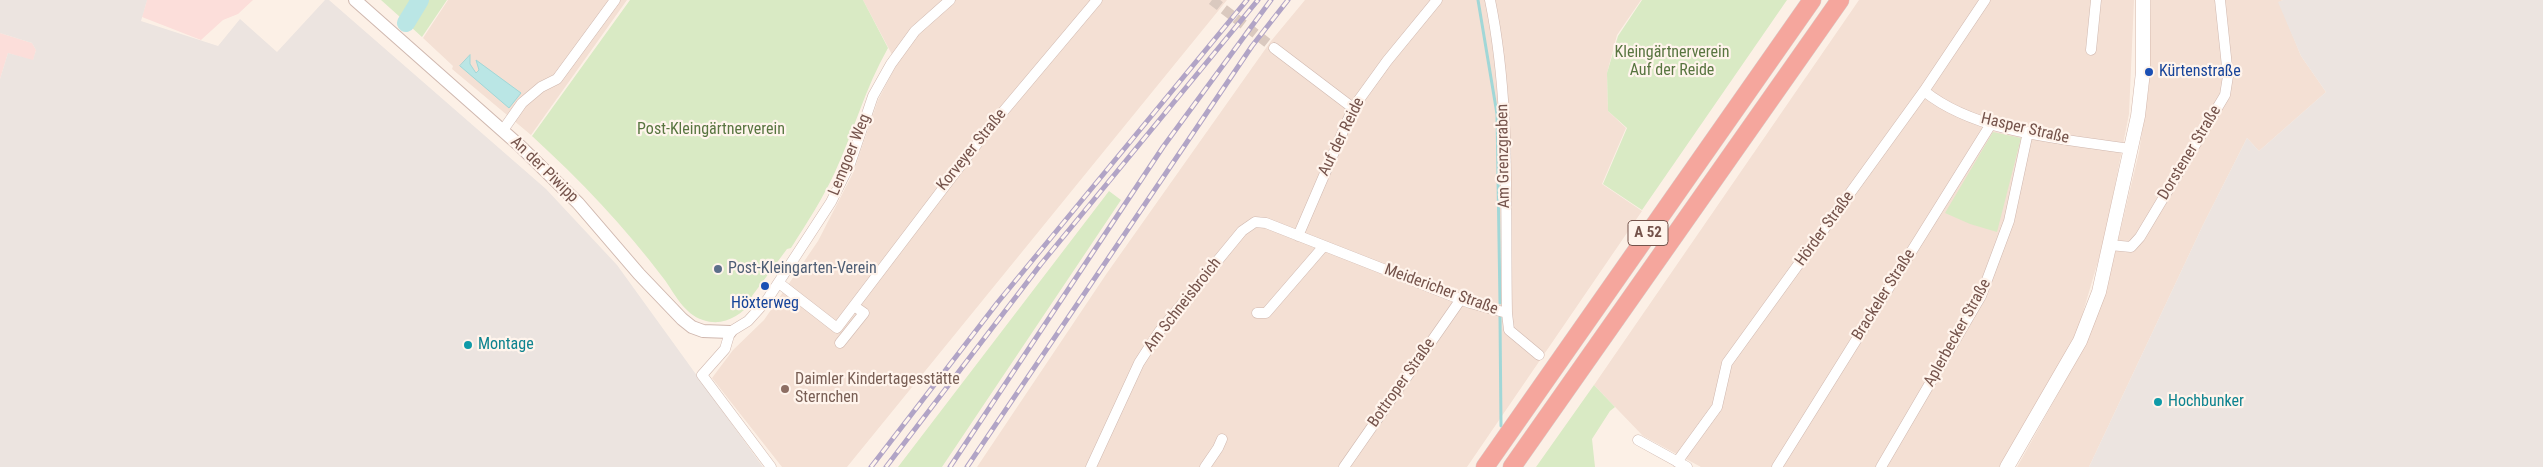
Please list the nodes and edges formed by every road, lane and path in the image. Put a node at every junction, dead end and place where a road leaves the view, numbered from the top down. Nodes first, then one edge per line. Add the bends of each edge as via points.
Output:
1 (355, 0) edge
2 (615, 0) edge
3 (950, 0) edge
4 (1097, 0) edge
5 (1437, 0) edge
6 (1490, 0) edge
7 (1812, 0) edge
8 (1840, 0) edge
9 (1985, 0) edge
10 (2096, 0) edge
11 (2143, 0) edge
12 (2220, 0) edge
13 (1274, 48) tunnel mouth
14 (2091, 50) dead end
15 (1924, 92) junction
16 (1353, 108) junction
17 (1991, 124) junction
18 (503, 130) junction
19 (2028, 132) junction
20 (2132, 149) junction
21 (1298, 236) junction
22 (2110, 246) junction
23 (1323, 247) junction
24 (779, 283) junction
25 (1461, 299) junction
26 (854, 306) junction
27 (1258, 313) dead end
28 (1507, 313) junction
29 (837, 328) junction
30 (730, 332) junction
31 (1539, 355) dead end
32 (1222, 439) dead end
33 (1638, 440) dead end
34 (1677, 462) junction
35 (771, 467) edge
36 (1091, 467) edge
37 (1205, 467) edge
38 (1344, 467) edge
39 (1485, 467) edge
40 (1512, 467) edge
41 (1687, 467) edge
42 (1777, 467) edge
43 (1881, 467) edge
44 (2007, 467) edge

1 - 18 street, An der Piwipp
2 - 18 street via 557,79 522,103
3 - 24 street, Lemgoer Weg via 915,31 891,64 874,96 850,164 831,202
4 - 26 street, Korveyer Straße via 986,132
5 - 16 street, Auf der Reide
6 - 28 street, Am Grenzgraben via 1499,42 1504,116
7 - 39 highway, A 52
8 - 40 highway, A 52
9 - 15 street, Hörder Straße
10 - 14 street
11 - 20 main road via 2143,72
12 - 22 street, Dorstener Straße via 2228,76 2225,95 2140,237 2131,247
13 - 16 street
15 - 17 street, Hasper Straße via 1948,107
15 - 34 street, Hörder Straße via 1727,363 1717,407
16 - 21 street, Auf der Reide
17 - 19 street, Hasper Straße
17 - 42 street, Brackeler Straße
18 - 30 street, An der Piwipp via 578,203 682,319 703,331
19 - 20 street, Hasper Straße
19 - 43 street, Aplerbecker Straße via 2009,221 1984,289
20 - 22 main road
21 - 23 street, Meidericher Straße
21 - 36 street, Am Schneisbroich via 1259,222 1251,223 1242,231 1139,363
22 - 44 main road via 2099,292 2080,341
23 - 25 street, Meidericher Straße
23 - 27 street via 1266,313
24 - 29 street
24 - 30 street, Lemgoer Weg via 748,321
25 - 28 street, Meidericher Straße
25 - 38 street, Bottroper Straße
26 - 29 street, Korveyer Straße
26 - 29 street via 864,314 843,339
28 - 31 street, Meidericher Straße via 1508,330
30 - 35 street via 725,349 702,375
32 - 37 street
33 - 34 street
34 - 41 street

